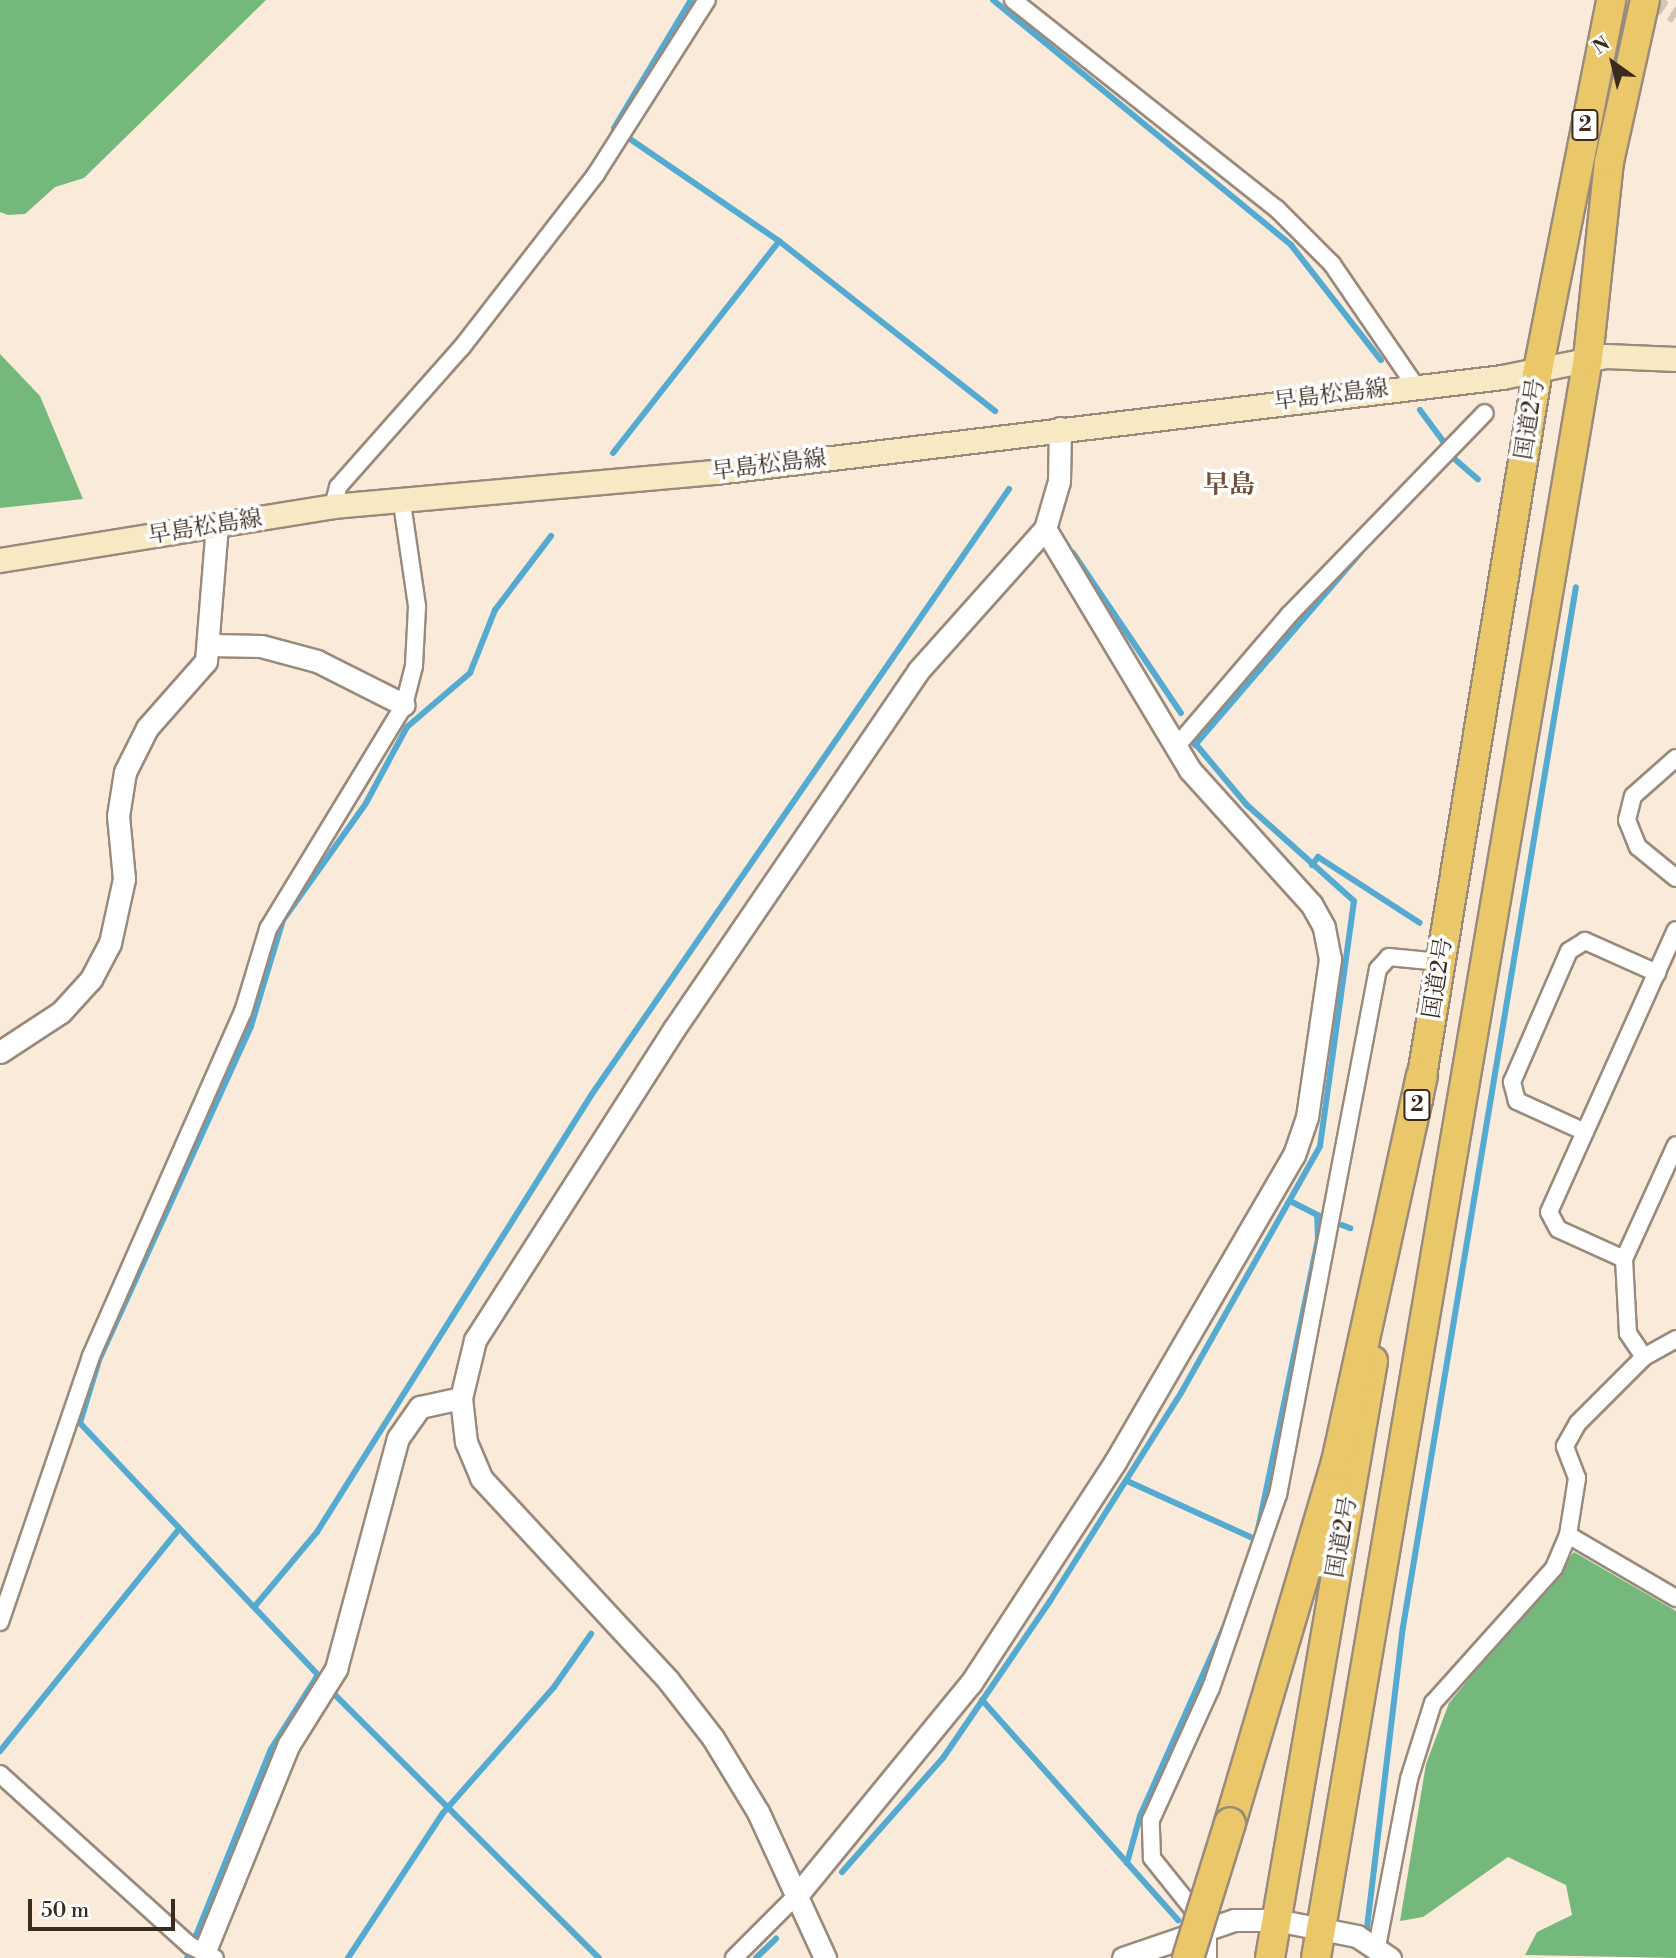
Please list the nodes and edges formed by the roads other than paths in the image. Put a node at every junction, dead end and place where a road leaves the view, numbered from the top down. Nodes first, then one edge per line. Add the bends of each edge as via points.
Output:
1 (707, 0) edge
2 (1013, 0) edge
3 (1611, 0) edge
4 (1645, 0) edge
5 (1588, 358) junction
6 (1676, 359) edge
7 (1538, 370) junction
8 (1415, 385) junction
9 (1485, 412) dead end
10 (1060, 428) junction
11 (402, 503) junction
12 (333, 506) junction
13 (217, 525) junction
14 (1045, 529) junction
15 (0, 560) edge
16 (210, 645) junction
17 (404, 705) junction
18 (1176, 747) junction
19 (1676, 758) edge
20 (1676, 878) edge
21 (1676, 930) edge
22 (1440, 962) junction
23 (1657, 973) junction
24 (0, 1052) edge
25 (1422, 1076) junction
26 (1585, 1132) junction
27 (1676, 1145) edge
28 (1623, 1259) junction
29 (1676, 1339) edge
30 (1644, 1357) junction
31 (461, 1398) junction
32 (1569, 1535) junction
33 (1676, 1598) edge
34 (0, 1622) edge
35 (0, 1774) edge
36 (798, 1894) junction
37 (1276, 1920) junction
38 (1321, 1927) junction
39 (1208, 1928) junction
40 (202, 1950) edge
41 (1378, 1950) edge
42 (734, 1958) edge
43 (825, 1958) edge
44 (1123, 1958) edge
45 (1188, 1958) edge
46 (1208, 1958) edge
47 (1270, 1958) edge
48 (1316, 1958) edge

1 - 12 street via 596,174 462,346 338,487
2 - 8 street via 1277,209 1332,264
3 - 7 highway, 国道2号 / 2
4 - 5 highway, 国道2号 / 2 via 1609,162
5 - 6 main road, 早島松島線
5 - 7 main road, 早島松島線
5 - 38 highway, 国道2号 / 2
7 - 8 main road, 早島松島線
7 - 22 highway, 国道2号 / 2
8 - 10 main road, 早島松島線
9 - 18 street
10 - 11 main road, 早島松島線
10 - 14 street via 1059,481
11 - 12 main road, 早島松島線
11 - 17 street via 417,606 414,666
12 - 13 main road, 早島松島線
13 - 15 main road, 早島松島線
13 - 16 street
14 - 18 street
14 - 31 street via 918,671 674,1028 475,1340
16 - 17 street via 261,646 317,661
16 - 24 street via 206,661 147,728 125,772 118,816 122,899 110,943 91,979 61,1012
17 - 34 street via 268,929 243,1012 91,1356
18 - 36 street via 1311,904 1324,927 1330,959 1307,1117 1294,1155 1115,1462 979,1672 910,1766
19 - 20 street via 1633,796 1627,820 1638,847
21 - 23 street
22 - 25 highway, 国道2号 / 2
22 - 39 street via 1389,957 1378,969 1278,1494 1226,1651 1151,1821 1152,1858
23 - 26 street
23 - 26 street via 1585,942 1569,951 1512,1082 1517,1101
25 - 37 highway, 国道2号 / 2
25 - 45 highway, bridge via 1337,1462
26 - 28 street via 1549,1212 1558,1229
27 - 28 street
28 - 30 street via 1628,1333
29 - 30 street
30 - 32 street via 1578,1423 1565,1446 1577,1479
31 - 36 street via 466,1442 481,1478 668,1680 713,1738
31 - 40 street via 420,1407 398,1437 336,1669 289,1744
32 - 33 street
32 - 41 street via 1535,1593 1456,1670 1433,1703 1412,1766
35 - 40 street
36 - 42 street
36 - 43 street
37 - 38 street
37 - 39 street
37 - 47 highway, 国道2号 / 2
38 - 41 street
38 - 48 highway, 国道2号 / 2
39 - 44 street
39 - 46 street

